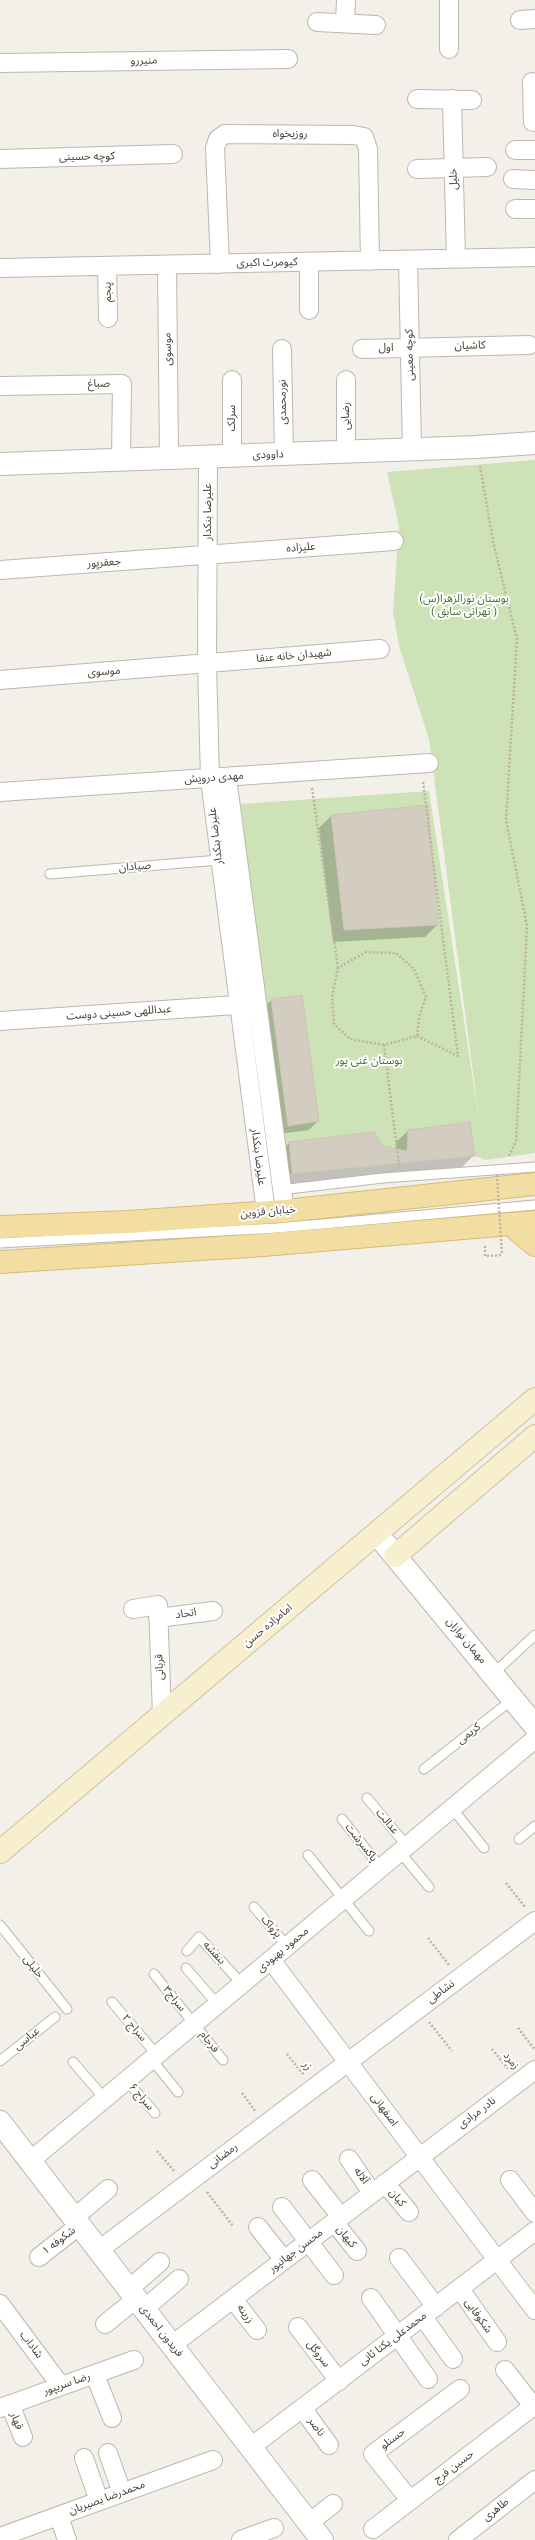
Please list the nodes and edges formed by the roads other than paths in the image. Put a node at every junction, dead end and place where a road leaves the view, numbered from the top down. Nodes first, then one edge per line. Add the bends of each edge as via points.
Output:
1 (346, 0) edge
2 (449, 0) edge
3 (317, 22) dead end
4 (345, 23) junction
5 (376, 25) dead end
6 (449, 49) dead end
7 (288, 59) dead end
8 (0, 63) edge
9 (532, 82) dead end
10 (417, 99) dead end
11 (452, 99) junction
12 (472, 100) dead end
13 (535, 122) edge
14 (515, 150) dead end
15 (535, 150) edge
16 (173, 154) dead end
17 (0, 159) edge
18 (487, 167) dead end
19 (454, 168) junction
20 (417, 169) dead end
21 (513, 179) dead end
22 (535, 180) edge
23 (515, 209) dead end
24 (535, 209) edge
25 (535, 257) edge
26 (456, 259) junction
27 (408, 260) junction
28 (370, 261) junction
29 (309, 262) junction
30 (220, 264) junction
31 (166, 265) junction
32 (107, 266) junction
33 (0, 268) edge
34 (309, 310) dead end
35 (108, 318) dead end
36 (529, 345) dead end
37 (362, 348) dead end
38 (410, 348) junction
39 (282, 350) dead end
40 (232, 380) dead end
41 (346, 380) dead end
42 (0, 386) edge
43 (535, 443) edge
44 (412, 449) junction
45 (346, 452) junction
46 (284, 454) junction
47 (232, 456) junction
48 (208, 457) junction
49 (169, 458) junction
50 (121, 460) junction
51 (0, 464) edge
52 (394, 541) dead end
53 (208, 555) junction
54 (0, 570) edge
55 (380, 649) dead end
56 (207, 664) junction
57 (0, 680) edge
58 (425, 763) road end
59 (218, 778) junction
60 (0, 792) edge
61 (219, 860) junction
62 (50, 874) dead end
63 (256, 1003) junction
64 (239, 1006) junction
65 (0, 1020) edge
66 (535, 1167) edge
67 (535, 1184) edge
68 (280, 1190) junction
69 (535, 1205) edge
70 (275, 1212) junction
71 (535, 1222) edge
72 (510, 1224) junction
73 (0, 1227) edge
74 (0, 1243) edge
75 (535, 1245) edge
76 (0, 1262) edge
77 (535, 1400) edge
78 (535, 1436) edge
79 (377, 1534) junction
80 (395, 1556) junction
81 (133, 1609) dead end
82 (213, 1611) dead end
83 (158, 1618) junction
84 (535, 1635) edge
85 (493, 1674) junction
86 (513, 1699) junction
87 (162, 1715) junction
88 (535, 1726) edge
89 (535, 1739) edge
90 (424, 1769) dead end
91 (367, 1798) dead end
92 (452, 1808) junction
93 (342, 1819) dead end
94 (535, 1826) edge
95 (519, 1839) dead end
96 (484, 1848) dead end
97 (404, 1849) junction
98 (0, 1852) edge
99 (308, 1855) dead end
100 (380, 1868) junction
101 (429, 1887) dead end
102 (344, 1899) junction
103 (254, 1907) dead end
104 (533, 1917) edge
105 (0, 1925) edge
106 (369, 1931) dead end
107 (287, 1946) junction
108 (187, 1952) dead end
109 (271, 1960) junction
110 (186, 1968) dead end
111 (154, 1974) dead end
112 (242, 1984) junction
113 (112, 2002) dead end
114 (218, 2005) junction
115 (67, 2009) dead end
116 (54, 2018) dead end
117 (194, 2024) junction
118 (154, 2057) junction
119 (223, 2060) dead end
120 (0, 2061) edge
121 (73, 2062) dead end
122 (348, 2062) junction
123 (535, 2070) edge
124 (127, 2080) junction
125 (178, 2092) dead end
126 (104, 2099) junction
127 (155, 2113) dead end
128 (0, 2122) edge
129 (420, 2157) junction
130 (349, 2160) dead end
131 (30, 2161) junction
132 (312, 2180) dead end
133 (510, 2180) dead end
134 (379, 2188) junction
135 (108, 2189) dead end
136 (282, 2207) dead end
137 (408, 2212) dead end
138 (535, 2213) edge
139 (337, 2220) junction
140 (77, 2222) junction
141 (258, 2227) dead end
142 (535, 2231) edge
143 (310, 2241) junction
144 (99, 2250) junction
145 (357, 2251) dead end
146 (39, 2257) dead end
147 (399, 2258) dead end
148 (284, 2260) junction
149 (498, 2260) junction
150 (160, 2262) dead end
151 (334, 2275) dead end
152 (179, 2279) dead end
153 (460, 2289) junction
154 (371, 2298) dead end
155 (136, 2299) junction
156 (234, 2299) junction
157 (2, 2309) edge
158 (535, 2310) edge
159 (429, 2312) junction
160 (105, 2324) dead end
161 (298, 2327) dead end
162 (257, 2330) dead end
163 (398, 2336) junction
164 (497, 2342) dead end
165 (172, 2345) junction
166 (453, 2359) dead end
167 (134, 2360) dead end
168 (505, 2370) dead end
169 (96, 2375) junction
170 (428, 2379) dead end
171 (339, 2381) junction
172 (61, 2386) junction
173 (460, 2388) dead end
174 (534, 2405) edge
175 (5, 2406) edge
176 (302, 2408) junction
177 (112, 2418) dead end
178 (23, 2437) dead end
179 (329, 2445) dead end
180 (251, 2447) junction
181 (108, 2453) dead end
182 (84, 2458) dead end
183 (213, 2460) dead end
184 (535, 2480) edge
185 (122, 2493) junction
186 (410, 2500) junction
187 (99, 2501) junction
188 (333, 2504) dead end
189 (59, 2516) junction
190 (309, 2523) junction
191 (274, 2528) dead end
192 (373, 2529) dead end
193 (0, 2537) edge
194 (67, 2540) edge
195 (241, 2540) edge
196 (322, 2540) edge
197 (458, 2540) edge

1 - 4 street
2 - 6 street
3 - 4 street
4 - 5 street
7 - 8 street, منیررو
9 - 13 street
10 - 11 street
11 - 12 street
11 - 19 street, خلیل
14 - 15 street
16 - 17 street, کوچه حسینی
18 - 19 street
19 - 20 street
19 - 26 street, خلیل
21 - 22 street
23 - 24 street
25 - 26 street, کیومرث اکبری
26 - 27 street, کیومرث اکبری
27 - 28 street, کیومرث اکبری
27 - 38 street, کوچه معینی
28 - 29 street, کیومرث اکبری
28 - 30 street, روزیخواه via 368,149 364,137 225,134 218,139 215,148
29 - 30 street, کیومرث اکبری
29 - 34 street
30 - 31 street, کیومرث اکبری
31 - 32 street, کیومرث اکبری
31 - 49 street, موسوی
32 - 33 street, کیومرث اکبری
32 - 35 street, پنجم
36 - 38 street, کاشیان
37 - 38 street, اول
38 - 44 street, کوچه معینی
39 - 46 street, نورمحمدی
40 - 47 street, سرلک
41 - 45 street, رضایی
42 - 50 street, صباغ via 122,384
43 - 44 street, داوودی
44 - 45 street, داوودی
45 - 46 street, داوودی
46 - 47 street, داوودی
47 - 48 street, داوودی
48 - 49 street, داوودی
48 - 53 street, علیرضا بنکدار
49 - 50 street, داوودی
50 - 51 street, داوودی
52 - 53 street, علیزاده
53 - 54 street, جعفرپور
53 - 56 street, علیرضا بنکدار
55 - 56 street, شهیدان خانه‌ عنقا
56 - 57 street, موسوی
56 - 59 street, علیرضا بنکدار
58 - 59 street, مهدی درویش
59 - 60 street, مهدی درویش
59 - 61 street, علیرضا بنکدار
59 - 63 street, علیرضا بنکدار
61 - 62 lane, صیادان
61 - 64 street, علیرضا بنکدار
63 - 64 street, عبداللهی حسینی دوست
63 - 68 street, علیرضا بنکدار
64 - 65 street, عبداللهی حسینی دوست
64 - 70 street, علیرضا بنکدار
66 - 68 lane via 499,1172 400,1177
67 - 70 main road, خیابان قزوین
68 - 70 street, علیرضا بنکدار
69 - 74 lane via 277,1228
70 - 73 main road, خیابان قزوین via 129,1222
71 - 72 main road
72 - 75 main road
72 - 76 main road via 263,1245
77 - 79 main road, امامزاده حسن
78 - 80 main road
79 - 80 street, مهمان نوازان
79 - 87 main road, امامزاده حسن
80 - 85 street, مهمان نوازان
81 - 83 street via 158,1605
82 - 83 street, اتحاد
83 - 87 street, قربانی
84 - 85 lane
85 - 86 street, مهمان نوازان
86 - 88 street, مهمان نوازان
86 - 90 lane, کریمی
87 - 98 main road, امامزاده حسن
89 - 92 street, محمود بهبودی
91 - 97 lane, عدالت
92 - 96 lane
92 - 97 street, محمود بهبودی
93 - 100 lane, پاکسرشت
94 - 95 lane
97 - 100 street, محمود بهبودی
97 - 101 lane, عدالت
99 - 102 lane
100 - 102 street, محمود بهبودی
102 - 106 lane
102 - 107 street, محمود بهبودی
103 - 107 lane, پژواک
104 - 122 street, نشاطی via 460,1978
105 - 115 lane, خلیلی
107 - 109 street, محمود بهبودی
108 - 112 lane, بنفشه via 199,1937
109 - 112 street, محمود بهبودی
109 - 122 street, اصفهانی
110 - 114 lane
111 - 117 lane, سراج۳
112 - 114 street, محمود بهبودی
113 - 118 lane, سراج ۲
114 - 117 street, محمود بهبودی
116 - 120 lane, عباسی
117 - 118 street, محمود بهبودی
117 - 119 lane, فرجام
118 - 124 street, محمود بهبودی
118 - 125 lane, سراج ۲
121 - 126 lane
122 - 129 street, اصفهانی
122 - 144 street, رمضانی
123 - 129 street, نادر مرادی
124 - 126 street, محمود بهبودی
124 - 127 lane, سراج ۶
126 - 131 street, محمود بهبودی
128 - 131 street, فریدون احمدی
129 - 134 street, محسن جهانپور
129 - 149 street, اصفهانی
130 - 134 street, آلاله
131 - 140 street, فریدون احمدی
132 - 139 street, کیهان
133 - 138 street
134 - 137 street, کیان
134 - 139 street, محسن جهانپور
135 - 140 street, شکوفه ۱
136 - 143 street
139 - 143 street, محسن جهانپور
139 - 145 street, کیهان
140 - 144 street, فریدون احمدی
140 - 146 street, شکوفه ۱
141 - 148 street
142 - 149 street, محمدعلی یکتا ثانی
143 - 148 street, محسن جهانپور
143 - 151 street
144 - 155 street, فریدون احمدی
147 - 159 street
148 - 156 street, محسن جهانپور
149 - 153 street, محمدعلی یکتا ثانی
149 - 158 street, اصفهانی
150 - 155 street
152 - 155 street
153 - 159 street, محمدعلی یکتا ثانی
153 - 164 street, شکوفایی
154 - 163 street
155 - 160 street
155 - 165 street, فریدون احمدی
156 - 162 street, زرینه
156 - 165 street, محسن جهانپور
157 - 172 street, شاداب
159 - 163 street, محمدعلی یکتا ثانی
159 - 166 street
161 - 171 street, سروگل
163 - 170 street
163 - 171 street, محمدعلی یکتا ثانی
165 - 180 street, فریدون احمدی
167 - 169 street, رضا سریپور
168 - 174 street
169 - 172 street, رضا سریپور
169 - 177 street
171 - 176 street, محمدعلی یکتا ثانی
172 - 175 street, رضا سریپور
173 - 186 street, حسنلو via 373,2454
174 - 186 street, حسین فرج
175 - 178 street, قهار
176 - 179 street, ناصر
176 - 180 street, محمدعلی یکتا ثانی
180 - 190 street, فریدون احمدی
181 - 185 street
182 - 187 street
183 - 185 street, محمدرضا بصیریان
184 - 197 street, طاهری
185 - 187 street, محمدرضا بصیریان
186 - 192 street, حسین فرج
187 - 189 street, محمدرضا بصیریان
188 - 190 street
189 - 193 street, محمدرضا بصیریان
189 - 194 street
190 - 196 street, فریدون احمدی
191 - 195 street

